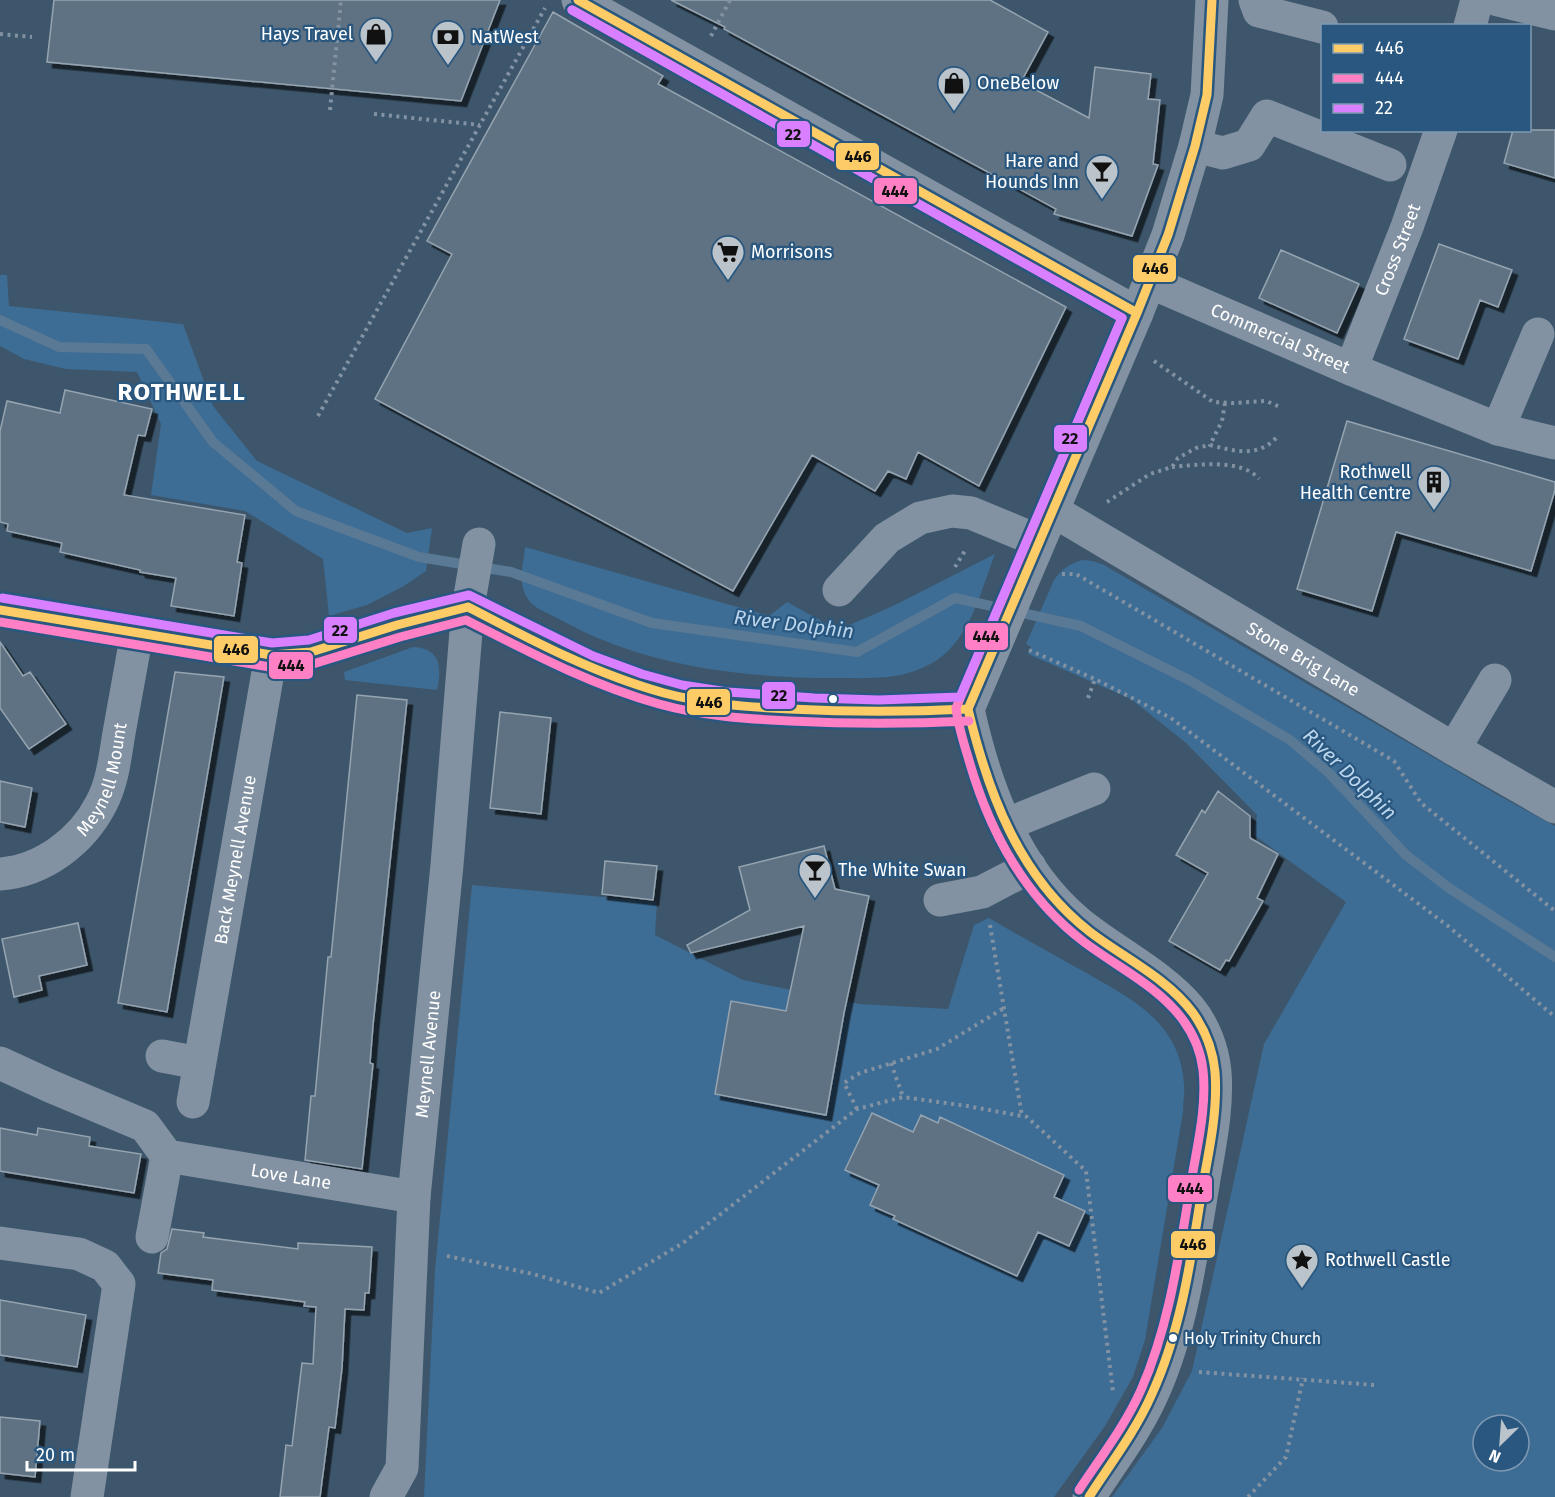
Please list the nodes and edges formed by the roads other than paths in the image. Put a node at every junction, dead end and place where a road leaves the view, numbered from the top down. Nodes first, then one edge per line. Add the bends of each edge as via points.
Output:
1 (578, 0) edge
2 (1212, 0) edge
3 (1255, 0) edge
4 (1477, 0) edge
5 (1498, 0) edge
6 (1555, 14) edge
7 (1471, 24) edge
8 (1321, 26) edge
9 (1440, 132) edge
10 (1195, 146) junction
11 (1390, 165) dead end
12 (1150, 282) junction
13 (1131, 327) junction
14 (1538, 334) dead end
15 (1352, 369) junction
16 (1498, 429) junction
17 (1555, 443) edge
18 (1063, 517) junction
19 (1039, 542) junction
20 (479, 544) dead end
21 (839, 590) dead end
22 (471, 592) junction
23 (0, 610) edge
24 (136, 633) junction
25 (271, 655) junction
26 (1495, 680) dead end
27 (968, 709) junction
28 (1454, 749) junction
29 (1094, 789) dead end
30 (1555, 807) edge
31 (1005, 825) junction
32 (1030, 867) junction
33 (0, 874) edge
34 (940, 900) dead end
35 (162, 1056) dead end
36 (0, 1063) edge
37 (199, 1063) junction
38 (193, 1102) dead end
39 (167, 1156) junction
40 (414, 1197) junction
41 (152, 1237) dead end
42 (0, 1243) edge
43 (87, 1497) edge
44 (386, 1497) edge
45 (1089, 1497) edge

1 - 13 street
2 - 10 street via 1207,95
3 - 8 street via 1259,11
4 - 7 street
5 - 6 street
9 - 15 street, Cross Street
10 - 11 street via 1223,153 1249,145 1267,116
10 - 12 street
12 - 13 street
12 - 15 street, Commercial Street
13 - 18 street
14 - 16 street
15 - 16 street, Commercial Street
16 - 17 street, Commercial Street
18 - 19 street
18 - 28 street, Stone Brig Lane
19 - 21 street via 971,513 952,511 920,518 887,538
19 - 27 street
20 - 22 street, Meynell Avenue
22 - 25 street via 397,625 311,652
22 - 27 street via 571,659 665,693 761,708 903,713
22 - 40 street, Meynell Avenue
23 - 24 street
24 - 25 street
24 - 33 street, Meynell Mount via 112,774 102,803 86,828 64,850 38,865
25 - 37 street, Back Meynell Avenue
26 - 28 street
27 - 31 street via 978,754
28 - 30 street, Stone Brig Lane
29 - 31 street
31 - 32 street
32 - 34 street via 982,892
32 - 45 street via 1045,890 1078,922 1158,979 1190,1009 1207,1037 1215,1071 1214,1116 1196,1225 1178,1316 1163,1367 1135,1426
35 - 37 street
36 - 39 street via 145,1126
37 - 38 street, Back Meynell Avenue
39 - 40 street, Love Lane
39 - 41 street
40 - 44 street, Meynell Avenue via 402,1468
42 - 43 street via 79,1254 105,1266 120,1284

